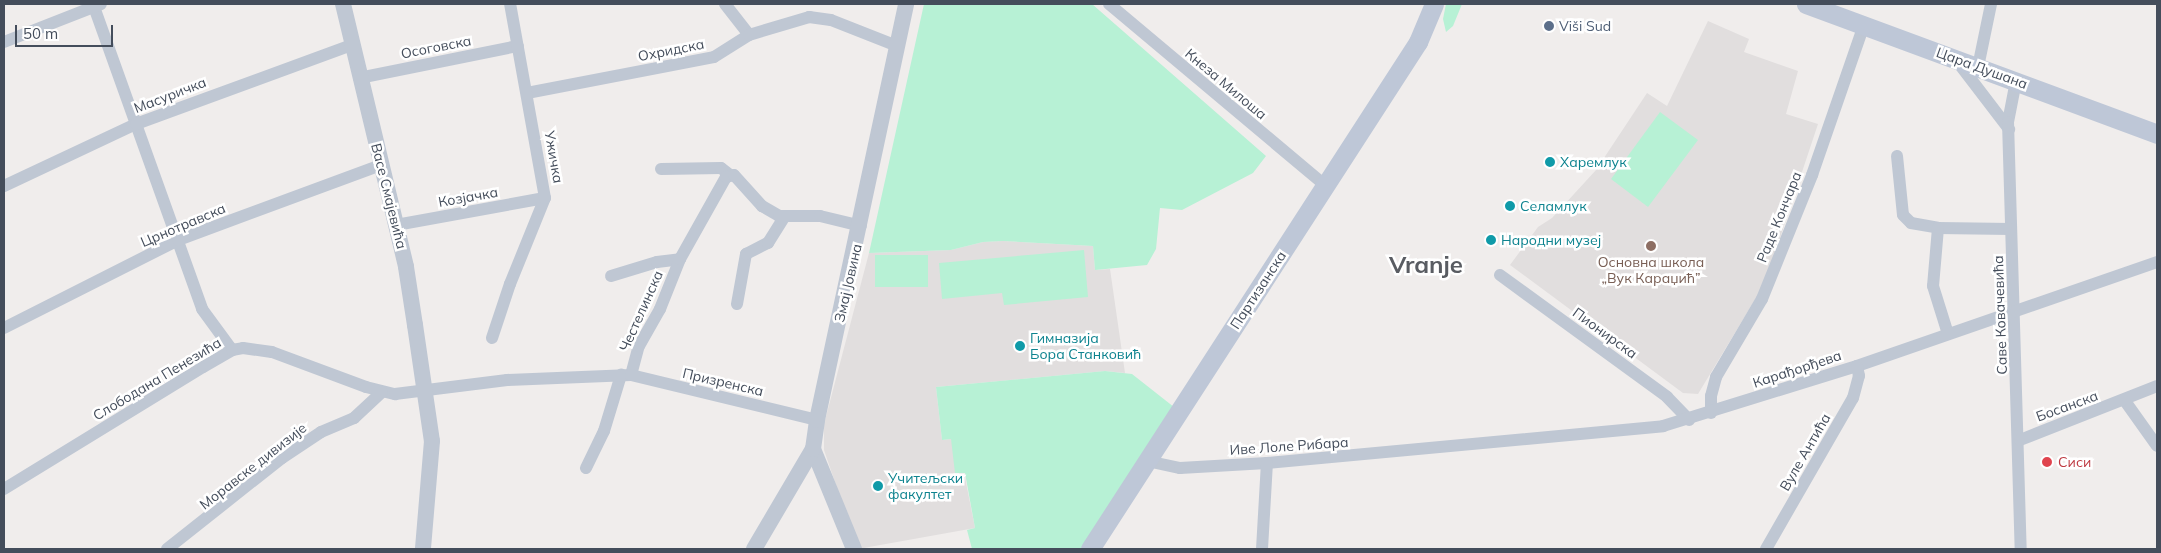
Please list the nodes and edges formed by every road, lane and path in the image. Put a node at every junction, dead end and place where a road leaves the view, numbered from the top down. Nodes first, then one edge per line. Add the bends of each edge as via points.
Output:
1 (343, 4) edge
2 (510, 4) edge
3 (724, 4) edge
4 (906, 4) edge
5 (1109, 4) edge
6 (1434, 4) edge
7 (1806, 4) edge
8 (1991, 4) edge
9 (96, 5) edge
10 (1864, 25) junction
11 (749, 35) junction
12 (4, 42) edge
13 (352, 45) junction
14 (518, 46) junction
15 (897, 46) junction
16 (1956, 59) junction
17 (1978, 67) junction
18 (359, 78) junction
19 (2016, 81) junction
20 (528, 93) junction
21 (136, 124) junction
22 (2008, 129) junction
23 (2157, 134) edge
24 (1897, 156) dead end
25 (381, 166) junction
26 (661, 168) dead end
27 (730, 175) junction
28 (1326, 185) junction
29 (4, 186) edge
30 (545, 198) junction
31 (784, 216) junction
32 (396, 225) junction
33 (861, 226) junction
34 (1938, 228) junction
35 (2011, 229) junction
36 (178, 240) junction
37 (680, 259) junction
38 (2157, 262) edge
39 (1500, 275) dead end
40 (611, 276) dead end
41 (737, 304) dead end
42 (2015, 308) junction
43 (4, 328) edge
44 (1948, 334) junction
45 (492, 338) dead end
46 (232, 350) junction
47 (1857, 366) junction
48 (626, 375) junction
49 (2157, 386) edge
50 (424, 391) junction
51 (382, 392) junction
52 (2125, 401) junction
53 (1711, 413) junction
54 (817, 420) junction
55 (1689, 420) junction
56 (2020, 440) junction
57 (2157, 446) edge
58 (813, 449) junction
59 (1434, 449) joint
60 (1147, 461) junction
61 (1267, 463) junction
62 (586, 468) dead end
63 (4, 490) edge
64 (167, 549) edge
65 (423, 549) edge
66 (754, 549) edge
67 (854, 549) edge
68 (1090, 549) edge
69 (1262, 549) edge
70 (1766, 549) edge
71 (2021, 549) edge

1 - 13 street, Васе Смајевића
2 - 14 street, Ужичка
3 - 11 street
4 - 15 street, Змај Јовина
5 - 28 street, Кнеза Милоша
6 - 28 main road, Партизанска via 1425,30
7 - 10 main road, Цара Душана
8 - 17 street
9 - 12 street
9 - 21 street
10 - 16 main road, Цара Душана
10 - 53 street, Раде Кончара via 1812,175 1762,299 1716,378
11 - 15 street, Охридска via 779,24 821,17
11 - 20 street, Охридска via 714,57
13 - 18 street, Васе Смајевића
13 - 21 street, Масуричка
14 - 18 street, Осоговска
14 - 20 street, Ужичка
15 - 33 street, Змај Јовина
16 - 17 main road, Цара Душана
16 - 22 street
17 - 19 main road, Цара Душана
18 - 25 street, Васе Смајевића
19 - 22 street, Саве Ковачевића
19 - 23 main road, Цара Душана
20 - 30 street, Ужичка
21 - 29 street, Масуричка
21 - 36 street
22 - 35 street, Саве Ковачевића
24 - 34 street via 1906,219
25 - 32 street, Васе Смајевића
25 - 36 street, Црнотравска
26 - 27 street via 721,168
27 - 31 street via 738,179 762,206
27 - 37 street, Честелинска via 722,182
28 - 60 main road, Партизанска
30 - 32 street, Козјачка
30 - 45 street, Ужичка
31 - 33 street via 820,216
31 - 41 street via 768,243 746,254
32 - 50 street, Васе Смајевића via 406,266
33 - 54 street, Змај Јовина
34 - 35 street
34 - 44 street via 1933,286
35 - 42 street, Саве Ковачевића
36 - 43 street, Црнотравска
36 - 46 street via 202,308
37 - 40 street, Честелинска via 657,262
37 - 48 street, Честелинска via 660,309 641,340
38 - 42 street, Карађорђева
39 - 55 street, Пионирска via 1667,397
42 - 44 street, Карађорђева
42 - 56 street, Саве Ковачевића
44 - 47 street, Карађорђева
46 - 51 street, Слободана Пенезића via 243,348 272,352
46 - 63 street, Слободана Пенезића
47 - 53 street, Карађорђева
47 - 70 street, Вуле Антића via 1859,376 1853,398
48 - 50 street, Призренска via 506,380
48 - 54 street, Призренска
48 - 62 street
49 - 52 street, Босанска
50 - 51 street, Слободана Пенезића
50 - 65 street, Васе Смајевића via 432,455
51 - 64 street, Моравске дивизије via 354,418 321,432 282,458
52 - 56 street, Босанска
52 - 57 street
53 - 55 street, Карађорђева
54 - 58 street, Змај Јовина
55 - 59 street, Карађорђева via 1629,430
56 - 71 street, Саве Ковачевића
58 - 66 street, Змај Јовина
58 - 67 street
59 - 61 street, Иве Лоле Рибара
60 - 61 street, Иве Лоле Рибара via 1180,468
60 - 68 main road, Партизанска
61 - 69 street

